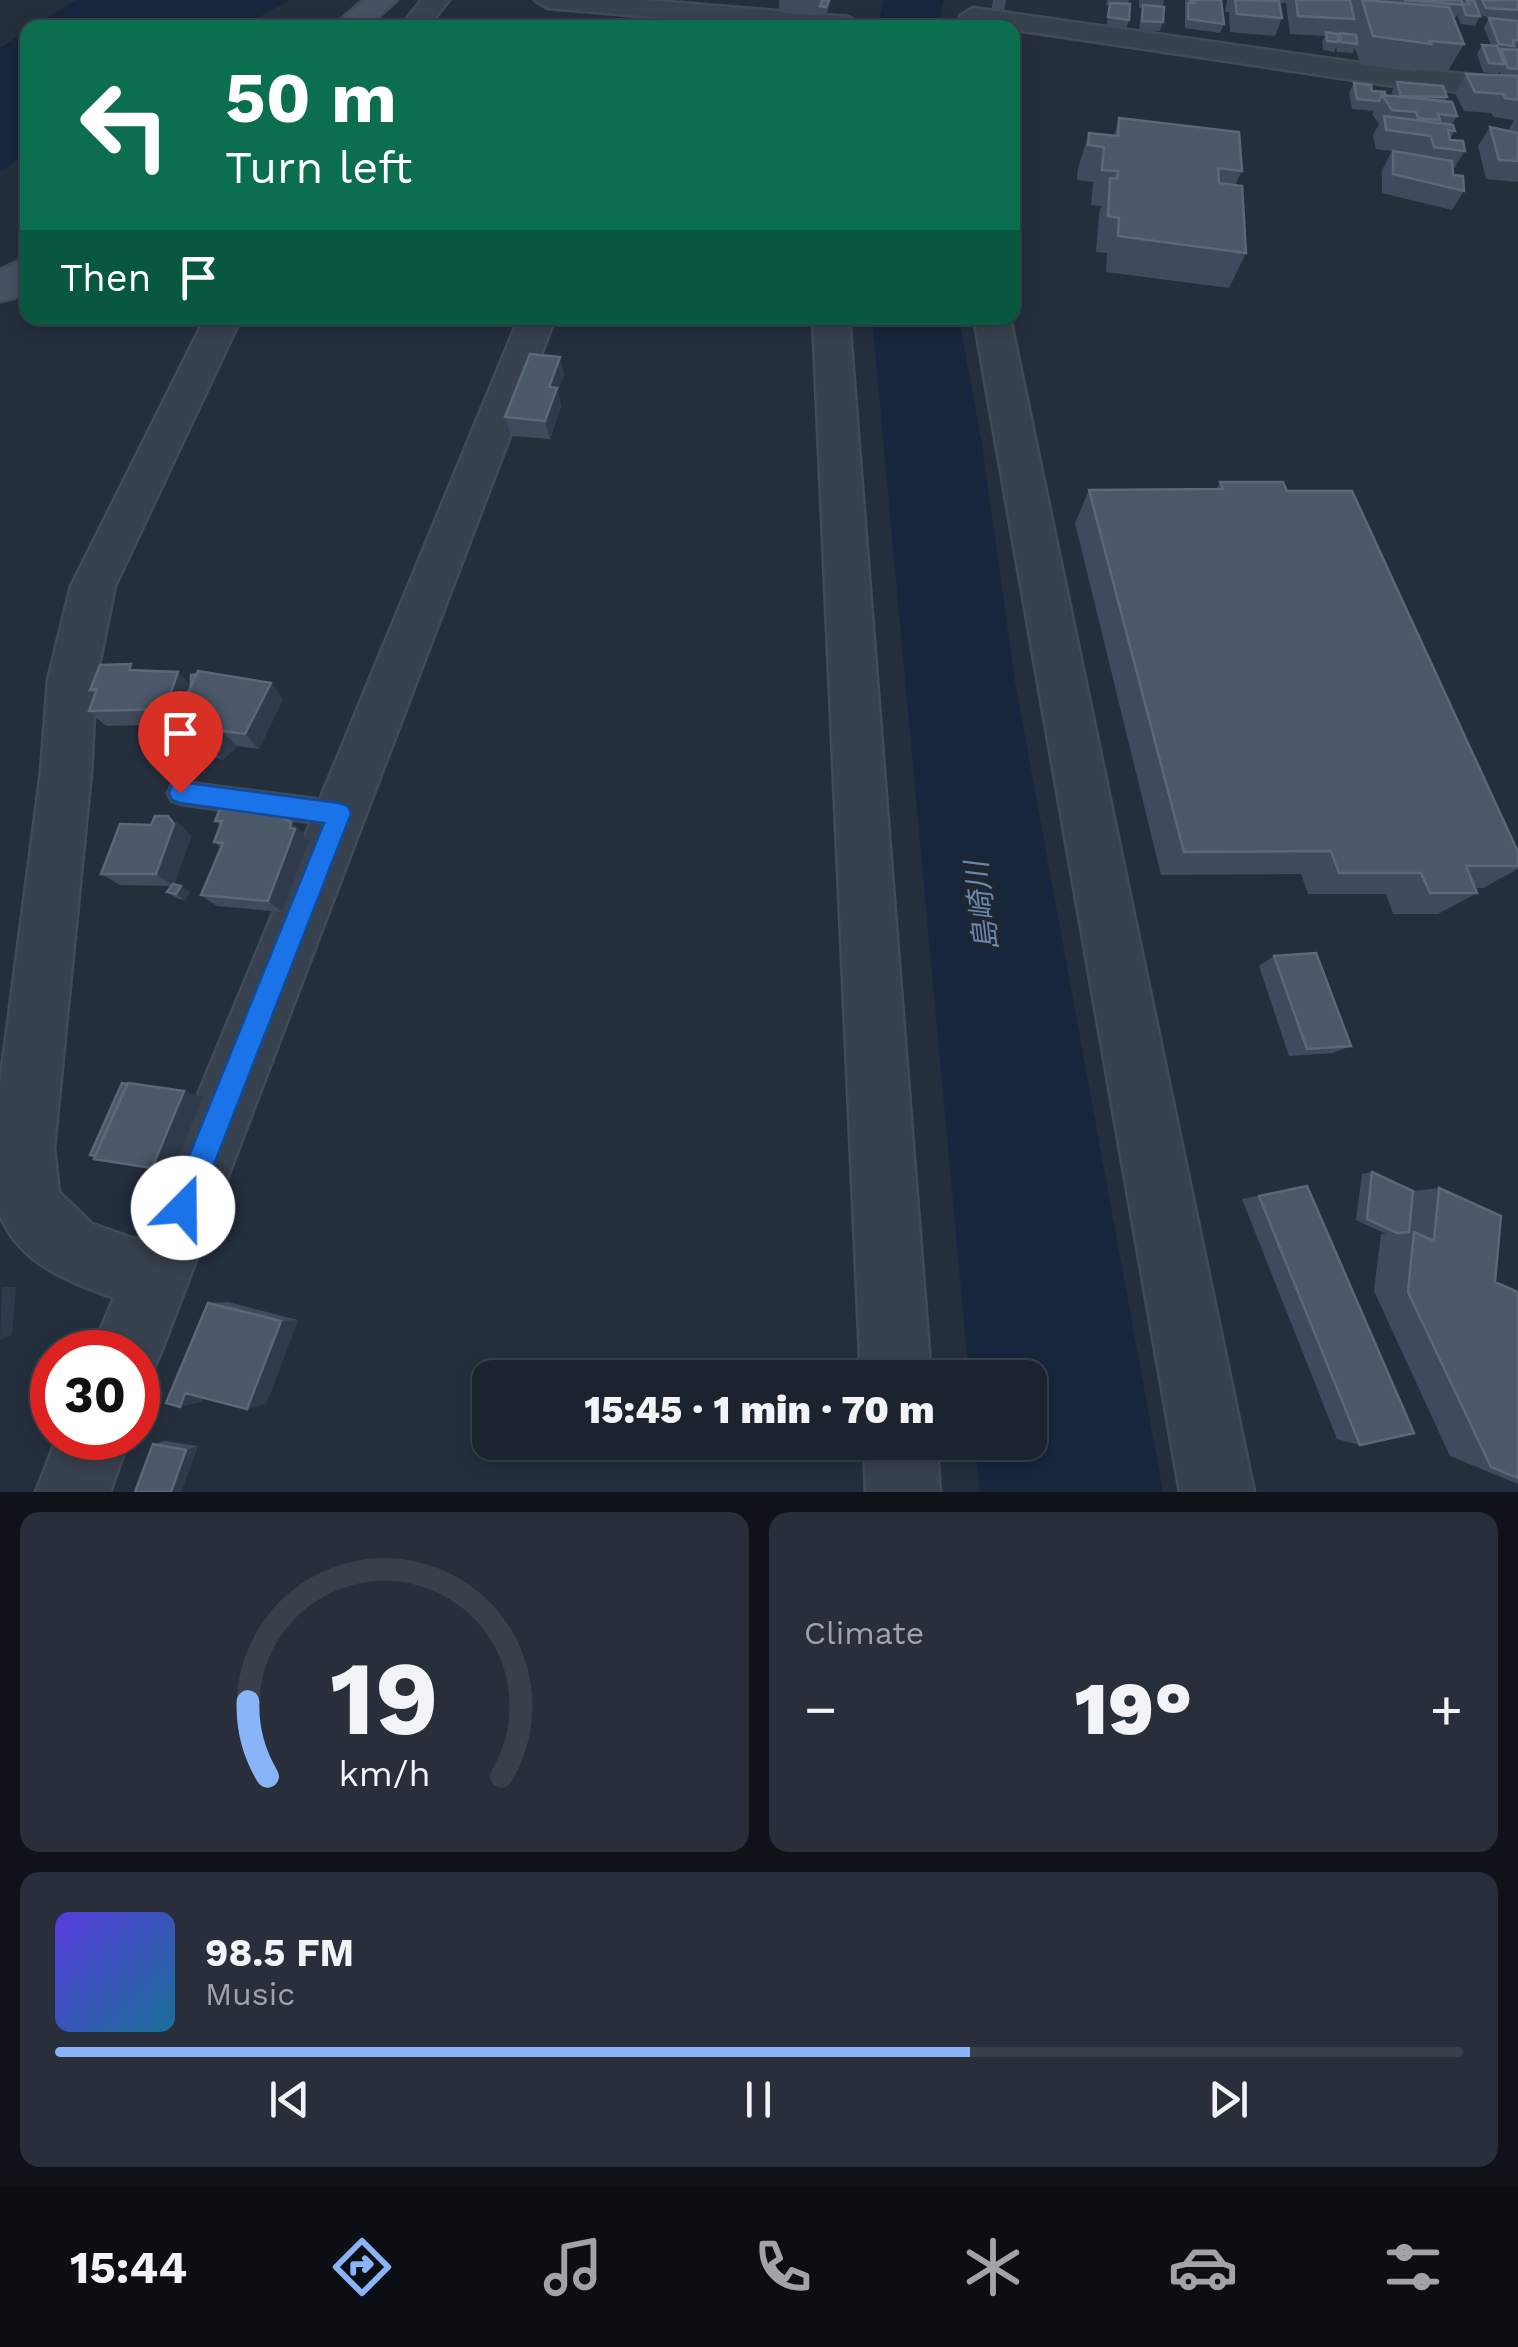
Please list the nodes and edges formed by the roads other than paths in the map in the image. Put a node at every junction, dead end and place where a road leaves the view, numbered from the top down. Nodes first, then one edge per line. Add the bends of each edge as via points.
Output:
1 (382, 0) edge
2 (436, 0) edge
3 (548, 0) edge
4 (973, 15) edge
5 (656, 18) edge
6 (850, 18) edge
7 (356, 20) edge
8 (419, 20) edge
9 (1007, 20) edge
10 (1020, 22) edge
11 (1518, 88) edge
12 (220, 325) edge
13 (534, 325) edge
14 (832, 325) edge
15 (993, 325) edge
16 (180, 793) dead end
17 (339, 814) junction
18 (154, 1279) junction
19 (134, 1330) edge
20 (895, 1360) edge
21 (85, 1460) edge
22 (901, 1460) edge
23 (72, 1492) edge
24 (903, 1492) edge
25 (1217, 1492) edge

1 - 7 street
2 - 8 street
3 - 5 street
4 - 9 street
5 - 6 street
10 - 11 street via 1388,76
12 - 18 street via 93,586 72,680 23,1148 29,1207 71,1249
13 - 17 street
14 - 20 street
15 - 25 street
16 - 17 lane
17 - 18 street
18 - 19 street
21 - 23 street
22 - 24 street

